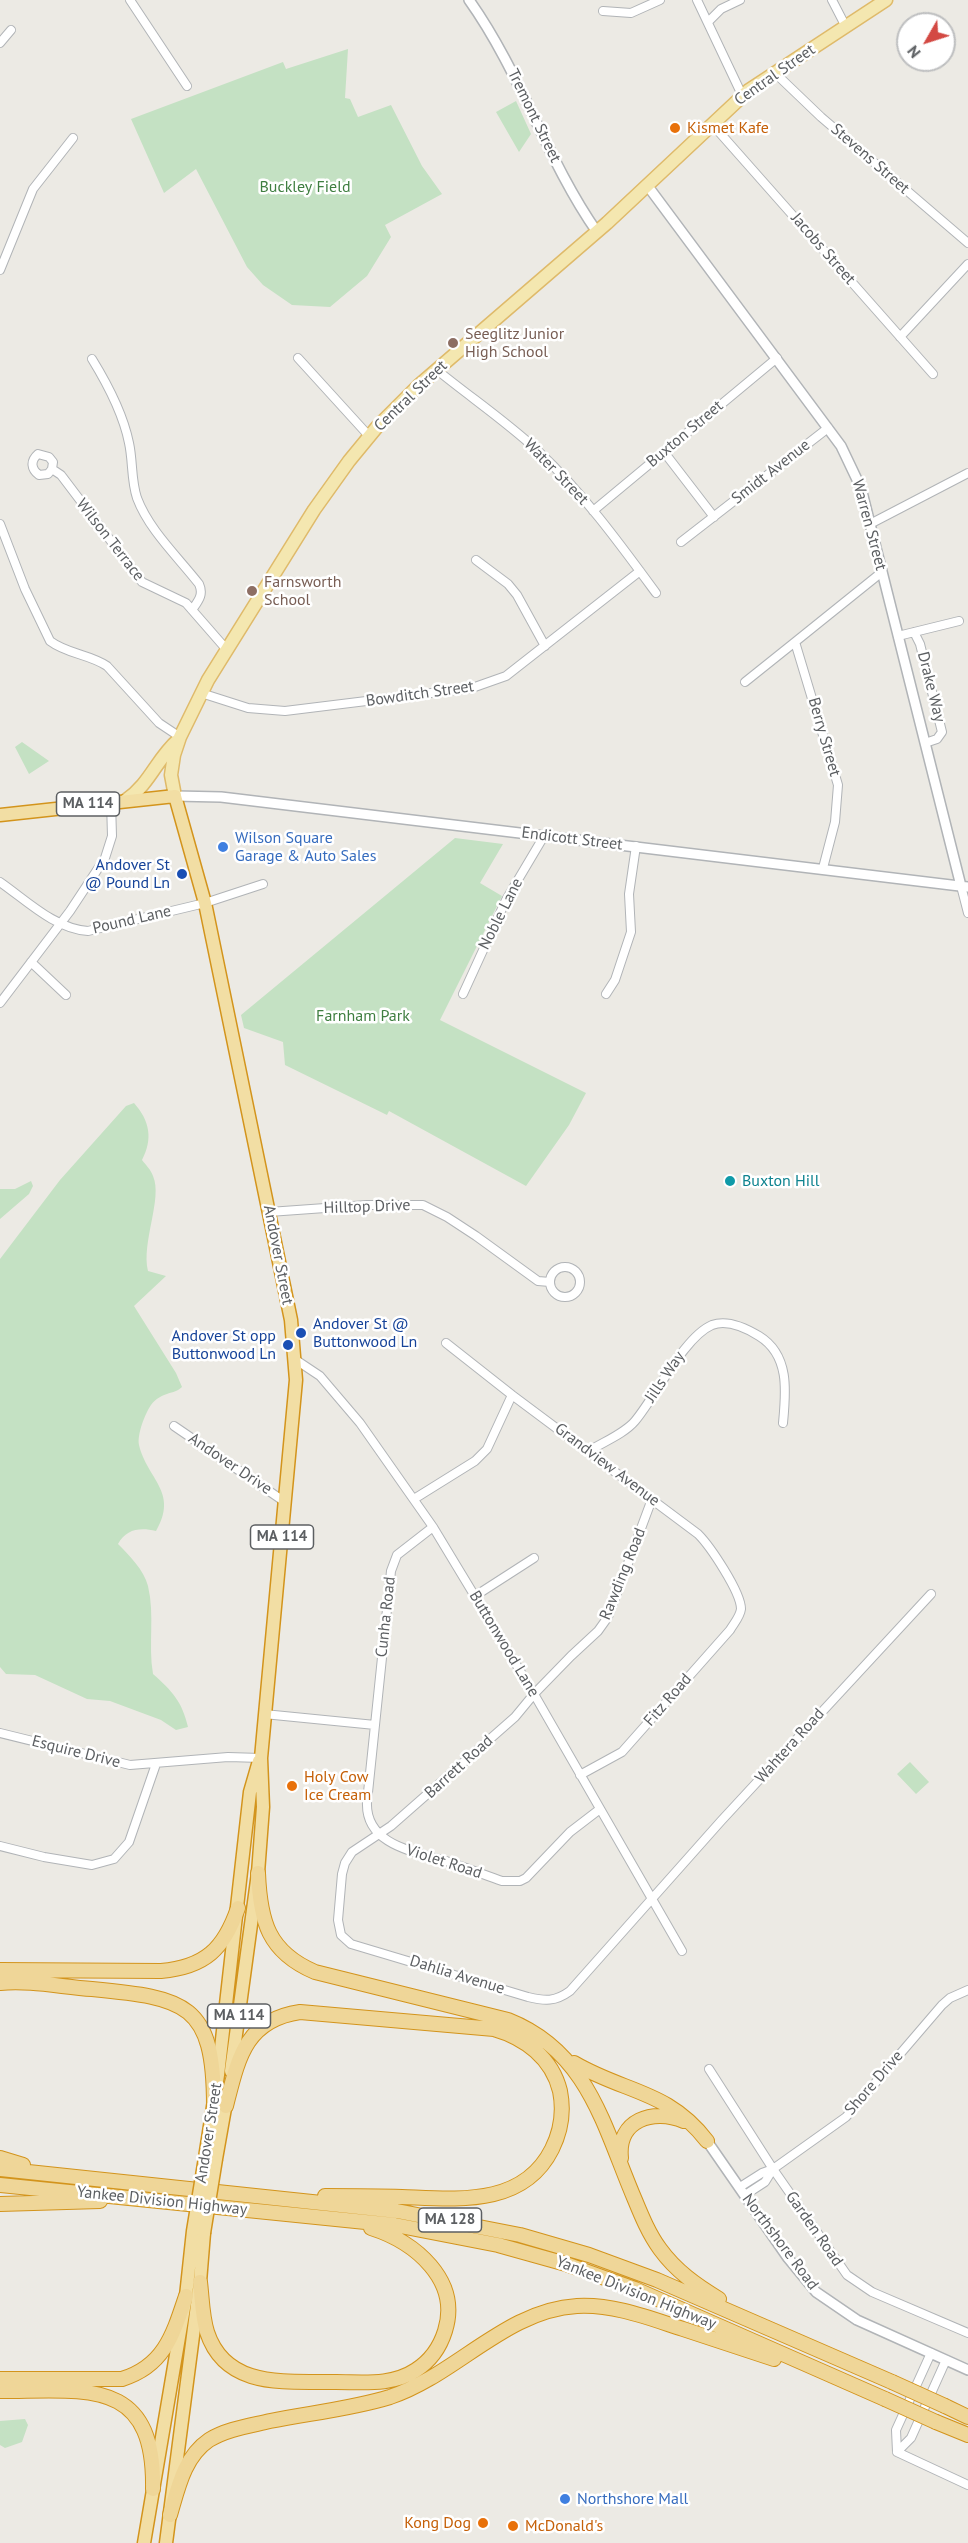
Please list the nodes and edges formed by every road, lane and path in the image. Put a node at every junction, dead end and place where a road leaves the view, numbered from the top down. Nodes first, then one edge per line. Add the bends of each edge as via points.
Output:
1 (130, 0) edge
2 (469, 0) edge
3 (660, 0) edge
4 (697, 0) edge
5 (740, 0) edge
6 (832, 0) edge
7 (881, 1) edge
8 (603, 11) dead end
9 (708, 22) junction
10 (846, 27) junction
11 (11, 30) dead end
12 (0, 43) edge
13 (774, 72) junction
14 (187, 86) dead end
15 (742, 95) junction
16 (712, 124) junction
17 (72, 138) dead end
18 (647, 185) junction
19 (597, 232) junction
20 (968, 243) edge
21 (968, 264) edge
22 (0, 270) edge
23 (900, 337) junction
24 (92, 358) dead end
25 (298, 358) dead end
26 (777, 358) junction
27 (437, 369) junction
28 (933, 374) dead end
29 (828, 428) junction
30 (369, 436) junction
31 (664, 452) junction
32 (52, 469) dead end
33 (968, 473) edge
34 (593, 511) junction
35 (714, 517) junction
36 (0, 524) edge
37 (870, 524) junction
38 (681, 542) dead end
39 (476, 560) dead end
40 (640, 571) junction
41 (882, 572) junction
42 (656, 593) dead end
43 (192, 610) junction
44 (958, 621) dead end
45 (914, 632) junction
46 (898, 636) junction
47 (795, 642) junction
48 (545, 646) junction
49 (227, 650) junction
50 (745, 682) dead end
51 (201, 693) junction
52 (180, 738) junction
53 (925, 743) junction
54 (175, 796) junction
55 (126, 800) junction
56 (111, 802) junction
57 (0, 815) edge
58 (544, 836) junction
59 (636, 846) junction
60 (823, 868) junction
61 (0, 882) edge
62 (263, 884) dead end
63 (964, 886) edge
64 (205, 903) junction
65 (968, 913) edge
66 (60, 924) junction
67 (32, 962) junction
68 (463, 994) dead end
69 (606, 994) dead end
70 (66, 995) dead end
71 (0, 1003) edge
72 (269, 1212) junction
73 (550, 1282) dead end
74 (446, 1343) dead end
75 (296, 1360) junction
76 (512, 1395) junction
77 (783, 1423) dead end
78 (174, 1426) dead end
79 (589, 1451) junction
80 (414, 1499) junction
81 (652, 1499) junction
82 (285, 1502) junction
83 (433, 1527) junction
84 (534, 1558) dead end
85 (931, 1594) dead end
86 (475, 1596) junction
87 (741, 1608) joint
88 (534, 1694) junction
89 (264, 1714) junction
90 (375, 1725) junction
91 (0, 1733) edge
92 (261, 1758) junction
93 (156, 1764) junction
94 (580, 1775) junction
95 (600, 1809) junction
96 (378, 1834) junction
97 (0, 1846) edge
98 (258, 1873) junction
99 (652, 1900) junction
100 (238, 1908) junction
101 (682, 1951) dead end
102 (0, 1970) edge
103 (0, 1983) edge
104 (968, 1990) edge
105 (566, 2057) junction
106 (709, 2069) dead end
107 (220, 2106) junction
108 (707, 2141) junction
109 (0, 2158) edge
110 (0, 2169) edge
111 (773, 2169) junction
112 (623, 2172) junction
113 (71, 2176) junction
114 (0, 2185) edge
115 (743, 2191) junction
116 (263, 2196) junction
117 (144, 2199) junction
118 (0, 2204) edge
119 (316, 2217) junction
120 (199, 2232) junction
121 (200, 2282) junction
122 (186, 2296) junction
123 (968, 2333) edge
124 (808, 2346) junction
125 (931, 2353) junction
126 (946, 2360) junction
127 (968, 2370) edge
128 (0, 2379) edge
129 (850, 2383) junction
130 (0, 2391) edge
131 (968, 2416) edge
132 (968, 2435) edge
133 (897, 2452) junction
134 (968, 2485) edge
135 (153, 2489) junction
136 (170, 2515) junction
137 (144, 2543) edge
138 (166, 2543) edge

1 - 14 street
2 - 19 street, Tremont Street via 503,53 567,184
3 - 8 street via 631,13
4 - 9 street
5 - 9 street
6 - 10 street
7 - 10 main road, Central Street
9 - 15 street
10 - 13 main road, Central Street
11 - 12 street
13 - 15 main road, Central Street
13 - 20 street, Stevens Street
15 - 16 main road, Central Street
16 - 18 main road, Central Street
16 - 23 street, Jacobs Street
17 - 22 street via 33,189
18 - 19 main road, Central Street
18 - 26 street, Warren Street
19 - 27 main road, Central Street
21 - 23 street
23 - 28 street, Jacobs Street
24 - 43 street via 127,434 140,505 202,590
25 - 30 street
26 - 29 street, Warren Street
26 - 31 street, Buxton Street
27 - 30 main road, Central Street
27 - 34 street, Water Street via 526,440
29 - 35 street, Smidt Avenue
29 - 37 street, Warren Street via 852,466
30 - 49 main road, Central Street via 314,510
31 - 34 street, Buxton Street
31 - 35 street
32 - 43 street, Wilson Terrace via 61,475 142,582 181,599
33 - 37 street
34 - 40 street, Water Street
35 - 38 street, Smidt Avenue
36 - 52 street via 50,641 108,666 159,723
37 - 41 street, Warren Street
39 - 48 street via 517,594
40 - 42 street, Water Street
40 - 48 street, Bowditch Street
41 - 46 street, Warren Street
41 - 47 street
43 - 49 street, Wilson Terrace
44 - 45 street, Drake Way
45 - 46 street
45 - 53 street, Drake Way via 942,732 937,739
46 - 53 street, Warren Street
47 - 50 street
47 - 60 street, Berry Street via 838,785 835,822
48 - 51 street, Bowditch Street via 498,680 472,688 285,711 248,708
49 - 51 main road, Central Street
51 - 52 main road, Central Street
52 - 54 main road, Central Street via 172,766
52 - 55 main road via 160,758 145,784
53 - 63 street, Warren Street
54 - 55 highway, MA 114
54 - 58 street, Endicott Street via 221,797
54 - 64 highway, Andover Street / MA 114
55 - 56 highway, MA 114
56 - 57 highway, MA 114
56 - 66 street via 110,849
58 - 59 street, Endicott Street
58 - 68 street, Noble Lane via 506,900
59 - 60 street, Endicott Street
59 - 69 street via 629,883 630,938
60 - 63 street, Endicott Street
61 - 66 street, Pound Lane
62 - 64 street, Pound Lane
63 - 65 street
64 - 66 street, Pound Lane via 97,930 78,931
64 - 72 highway, Andover Street / MA 114
66 - 67 street
67 - 70 street
67 - 71 street
72 - 73 street, Hilltop Drive via 423,1205 457,1223 538,1281
72 - 75 highway, Andover Street / MA 114
74 - 76 street, Grandview Avenue
75 - 80 street, Buttonwood Lane via 314,1371 334,1392
75 - 82 highway, Andover Street / MA 114
76 - 79 street, Grandview Avenue
76 - 80 street via 487,1449 475,1461
77 - 79 street, Jills Way via 786,1391 776,1350 769,1342 735,1324 713,1325 684,1348 633,1424
78 - 82 street, Andover Drive
79 - 81 street, Grandview Avenue
80 - 83 street, Buttonwood Lane
81 - 87 street, Grandview Avenue via 710,1546
81 - 88 street, Rawding Road via 604,1624
82 - 89 highway, Andover Street / MA 114
83 - 86 street, Buttonwood Lane
83 - 90 street, Cunha Road via 397,1555 393,1563
84 - 86 street
85 - 99 street, Wahtera Road
86 - 88 street, Buttonwood Lane
87 - 94 street, Fitz Road via 730,1630 622,1752
88 - 94 street, Buttonwood Lane
88 - 96 street, Barrett Road via 515,1717 412,1809
89 - 90 street
89 - 92 highway, Andover Street / MA 114
90 - 96 street via 367,1812
91 - 93 street, Esquire Drive via 130,1766
92 - 93 street, Esquire Drive
92 - 98 highway, Andover Street / MA 114
92 - 100 highway, Andover Street / MA 114 via 250,1792
93 - 97 street via 129,1842 114,1859 92,1865
94 - 95 street, Buttonwood Lane
95 - 96 street, Violet Road via 570,1832 533,1872 512,1882 399,1847
95 - 99 street, Buttonwood Lane
96 - 99 street, Dahlia Avenue via 352,1852 345,1863 338,1920 345,1940 539,2000 559,1999 570,1991
98 - 105 highway via 261,1911 272,1939 300,1966 508,2020 535,2032
98 - 107 highway, Andover Street / MA 114
99 - 101 street, Buttonwood Lane
100 - 102 highway via 218,1947 185,1968
100 - 107 highway, Andover Street / MA 114
103 - 107 highway via 144,1994 174,2002 196,2020 208,2043
104 - 111 street, Shore Drive via 942,2005 846,2117
105 - 108 highway via 586,2070 674,2108
105 - 112 highway via 589,2091
106 - 111 street, Garden Road
107 - 116 highway via 247,2042 274,2019 300,2012 494,2029 532,2047 555,2078 562,2104 558,2137 541,2167 505,2192 456,2199
107 - 120 highway, Andover Street / MA 114, bridge
108 - 112 highway via 677,2118 648,2117 631,2125 620,2143
108 - 115 street, Northshore Road
109 - 113 highway
110 - 113 highway, Yankee Division Highway / MA 128
111 - 115 street, Shore Drive via 765,2181
111 - 123 street, Garden Road via 852,2280
112 - 124 highway via 653,2238 675,2267 706,2291
113 - 116 highway, Yankee Division Highway / MA 128
114 - 117 highway, Yankee Division Highway / MA 128
115 - 125 street, Northshore Road via 798,2271 821,2296 857,2320
116 - 124 highway, Yankee Division Highway / MA 128 via 408,2213 554,2245 657,2280
117 - 118 highway
117 - 119 highway, Yankee Division Highway / MA 128
119 - 121 highway via 388,2234 421,2254 438,2275 447,2300 447,2326 432,2356 415,2371 380,2382 270,2381 242,2373 212,2343
119 - 129 highway, Yankee Division Highway / MA 128 via 428,2230 534,2254 635,2289
120 - 121 highway, Andover Street / MA 114
120 - 122 highway, Andover Street / MA 114
121 - 136 highway, Andover Street / MA 114
122 - 128 highway via 163,2351 155,2362 134,2375 122,2379
122 - 135 highway, Andover Street / MA 114
124 - 131 highway, Yankee Division Highway / MA 128, bridge
125 - 126 street, Northshore Road
125 - 133 street via 896,2430
126 - 127 street, Northshore Road
126 - 133 street via 911,2438
129 - 132 highway, Yankee Division Highway / MA 128, bridge
129 - 136 highway via 628,2312 592,2306 565,2308 527,2319 403,2392 354,2406 245,2427 212,2439 201,2446 183,2472
130 - 135 highway via 92,2392 119,2401 146,2433
133 - 134 street
135 - 137 highway, Andover Street / MA 114
136 - 138 highway, Andover Street / MA 114

